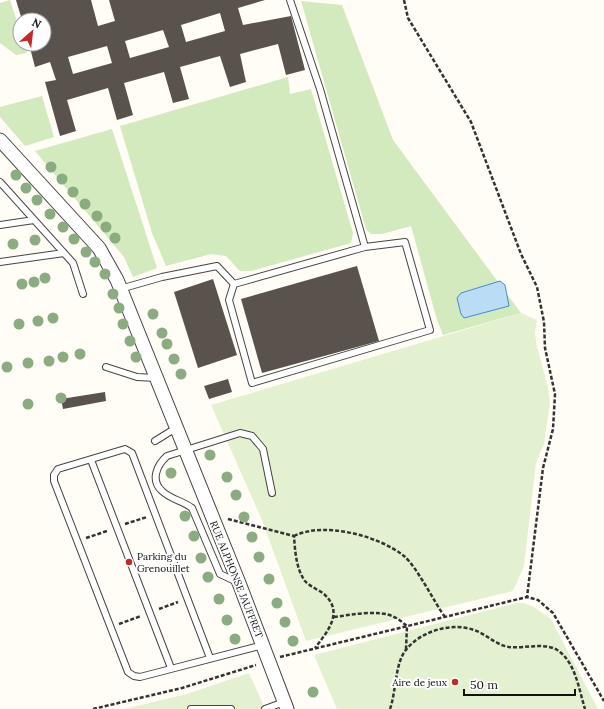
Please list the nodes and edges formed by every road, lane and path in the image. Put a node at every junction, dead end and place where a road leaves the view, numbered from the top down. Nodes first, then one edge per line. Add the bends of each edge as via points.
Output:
1 (290, 0) edge
2 (404, 0) edge
3 (0, 140) edge
4 (0, 182) edge
5 (3, 190) edge
6 (34, 220) junction
7 (0, 225) edge
8 (365, 247) junction
9 (64, 253) junction
10 (0, 262) edge
11 (234, 284) junction
12 (120, 289) junction
13 (83, 294) dead end
14 (106, 367) dead end
15 (156, 378) junction
16 (176, 428) junction
17 (154, 442) dead end
18 (185, 450) junction
19 (91, 460) junction
20 (155, 476) junction
21 (142, 480) junction
22 (272, 493) dead end
23 (212, 517) junction
24 (294, 536) junction
25 (239, 583) junction
26 (527, 597) junction
27 (334, 617) junction
28 (445, 617) junction
29 (407, 626) junction
30 (263, 645) junction
31 (315, 649) junction
32 (406, 650) junction
33 (210, 658) junction
34 (269, 660) junction
35 (171, 668) junction
36 (604, 701) edge
37 (286, 706) edge
38 (93, 709) edge
39 (191, 709) edge
40 (231, 709) edge
41 (265, 709) edge
42 (390, 709) edge
43 (585, 709) edge

1 - 8 lane via 320,89
2 - 26 path via 408,18 471,122 521,254 537,287 544,322 545,348 555,394 553,429 543,468
3 - 12 street, RUE ALPHONSE JAUFFRET via 99,248
4 - 5 lane
5 - 6 lane
6 - 7 lane
6 - 9 lane
8 - 11 lane
8 - 11 lane via 405,242 430,330 252,383 229,300
9 - 10 lane
9 - 13 lane via 73,263
11 - 12 lane via 217,266
12 - 15 street, RUE ALPHONSE JAUFFRET
14 - 15 lane via 137,377
15 - 16 street, RUE ALPHONSE JAUFFRET
16 - 17 lane
16 - 18 street, RUE ALPHONSE JAUFFRET
18 - 20 lane via 167,456 161,461
18 - 22 lane via 240,433 252,436 263,449
18 - 23 street, RUE ALPHONSE JAUFFRET
19 - 21 lane via 129,450
19 - 35 lane
19 - 35 lane via 58,469 54,481 110,627 128,672 140,677
20 - 21 lane
20 - 25 lane via 162,492 192,508 220,574
21 - 33 lane
23 - 24 path via 233,519
23 - 25 street, RUE ALPHONSE JAUFFRET
24 - 27 path via 295,553 305,581 325,595 334,606
24 - 28 path via 304,531 337,531 366,536 387,546 404,557
25 - 30 street, RUE ALPHONSE JAUFFRET
26 - 28 path
26 - 36 path via 538,600 553,613
27 - 29 path via 359,613 385,614 394,616
27 - 31 path
28 - 29 path
29 - 31 path
29 - 32 path
30 - 33 lane
30 - 34 street, RUE ALPHONSE JAUFFRET
31 - 34 path
32 - 42 path via 401,658
32 - 43 path via 421,637 441,628 457,627 474,630 509,647 547,646 562,654 572,666
33 - 35 lane
34 - 37 street, RUE ALPHONSE JAUFFRET
34 - 38 path via 182,688
37 - 41 lane
39 - 40 lane

